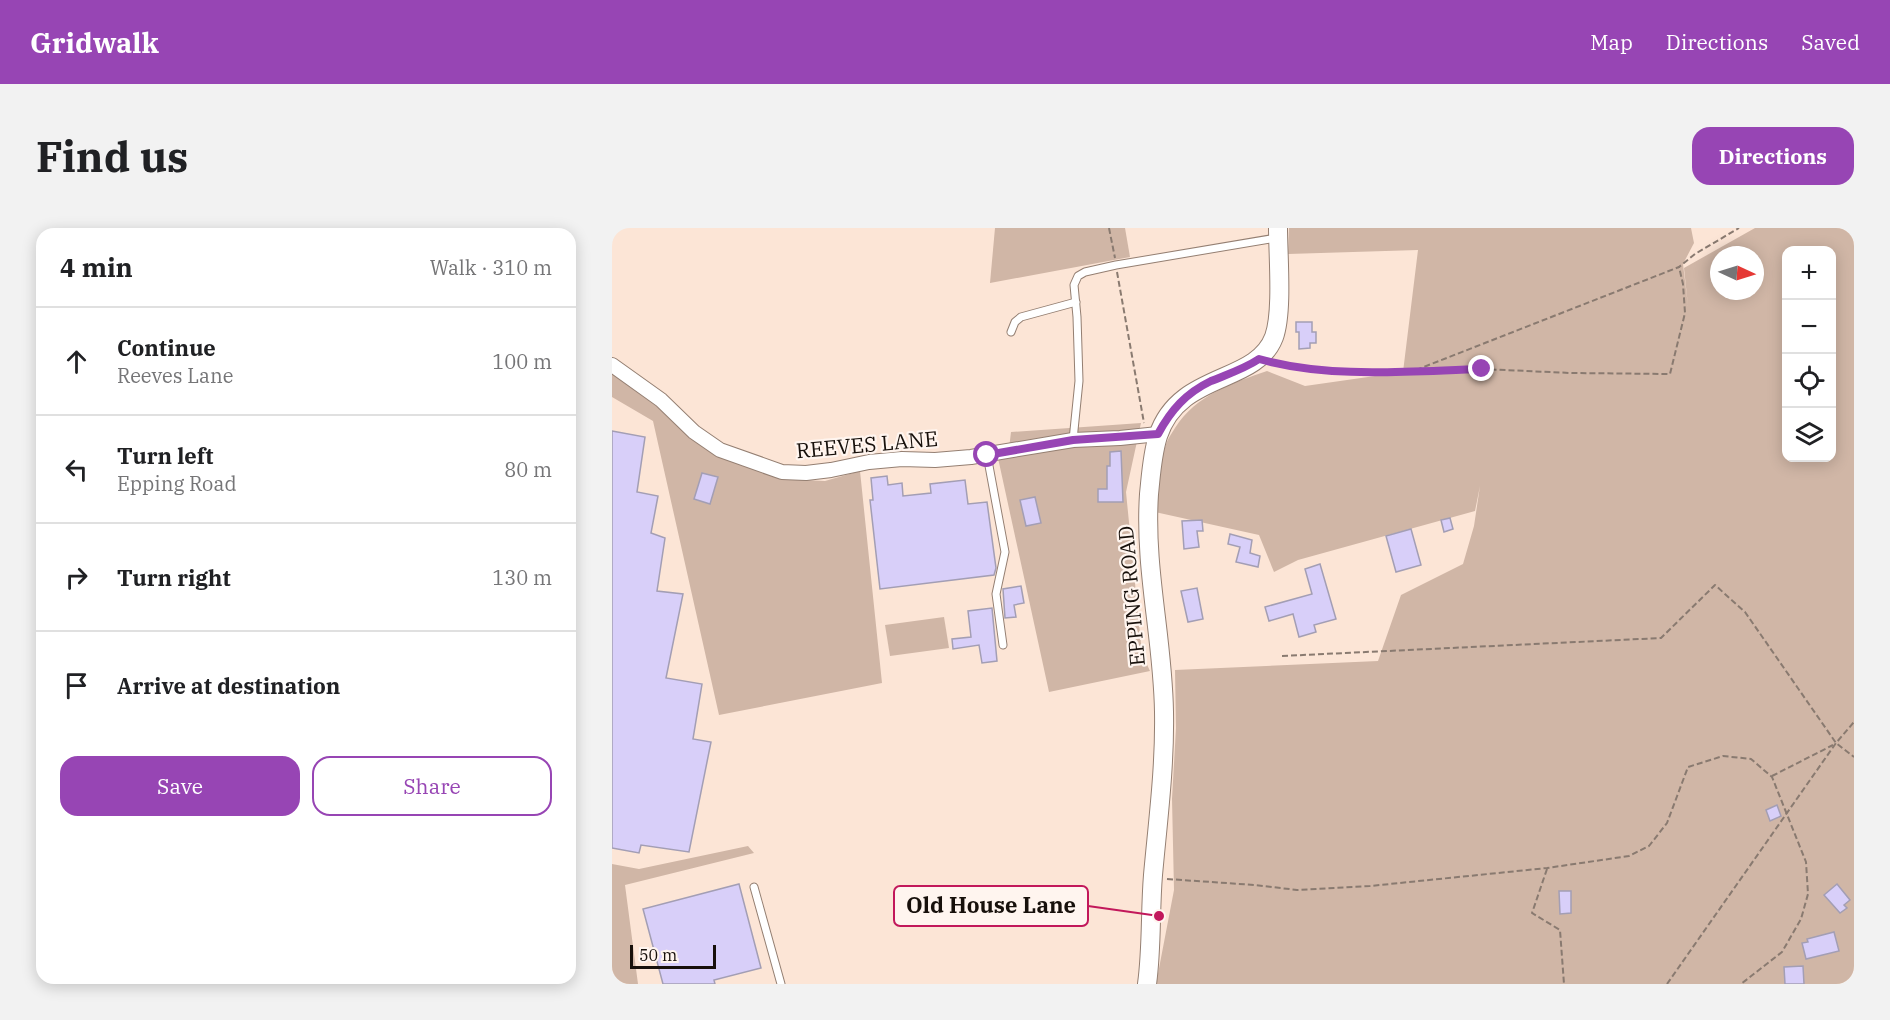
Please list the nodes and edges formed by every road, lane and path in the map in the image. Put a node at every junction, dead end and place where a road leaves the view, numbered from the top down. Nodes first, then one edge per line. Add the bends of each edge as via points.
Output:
1 (1109, 228) edge
2 (1739, 228) edge
3 (1278, 233) edge
4 (1116, 265) junction
5 (1679, 267) junction
6 (1076, 302) junction
7 (1011, 332) dead end
8 (1259, 359) junction
9 (612, 365) edge
10 (1412, 372) junction
11 (1152, 434) junction
12 (1073, 440) junction
13 (987, 455) junction
14 (1003, 645) dead end
15 (1282, 656) dead end
16 (1854, 722) edge
17 (1836, 743) junction
18 (1854, 757) edge
19 (1772, 777) junction
20 (1787, 813) junction
21 (1547, 868) junction
22 (1153, 877) junction
23 (754, 887) dead end
24 (782, 984) edge
25 (1147, 984) edge
26 (1564, 984) edge
27 (1667, 984) edge
28 (1741, 984) edge

1 - 4 path
2 - 5 path
3 - 4 lane
3 - 8 main road via 1278,321 1269,349
4 - 6 lane via 1078,276 1074,285
4 - 11 path
5 - 10 path
5 - 10 path via 1685,313 1670,374 1482,369
6 - 7 lane via 1021,317
6 - 12 lane via 1079,381
8 - 10 path via 1306,369
8 - 11 main road, EPPING ROAD via 1193,391
9 - 13 street, REEVES LANE via 720,450 782,472 806,473 902,459
11 - 12 street, REEVES LANE
11 - 22 main road, EPPING ROAD via 1149,571 1164,711 1163,782
12 - 13 street, REEVES LANE
13 - 14 lane via 1005,552 996,594
15 - 17 path via 1661,638 1715,585 1745,612
16 - 17 path
17 - 18 path
17 - 19 path
17 - 20 path
19 - 20 path
19 - 21 path via 1751,759 1723,756 1688,767 1668,823 1649,846 1629,856
20 - 27 path
20 - 28 path via 1806,862 1806,903 1782,952
21 - 22 path via 1297,890
21 - 26 path via 1532,913 1560,930
22 - 25 main road, EPPING ROAD
23 - 24 lane

